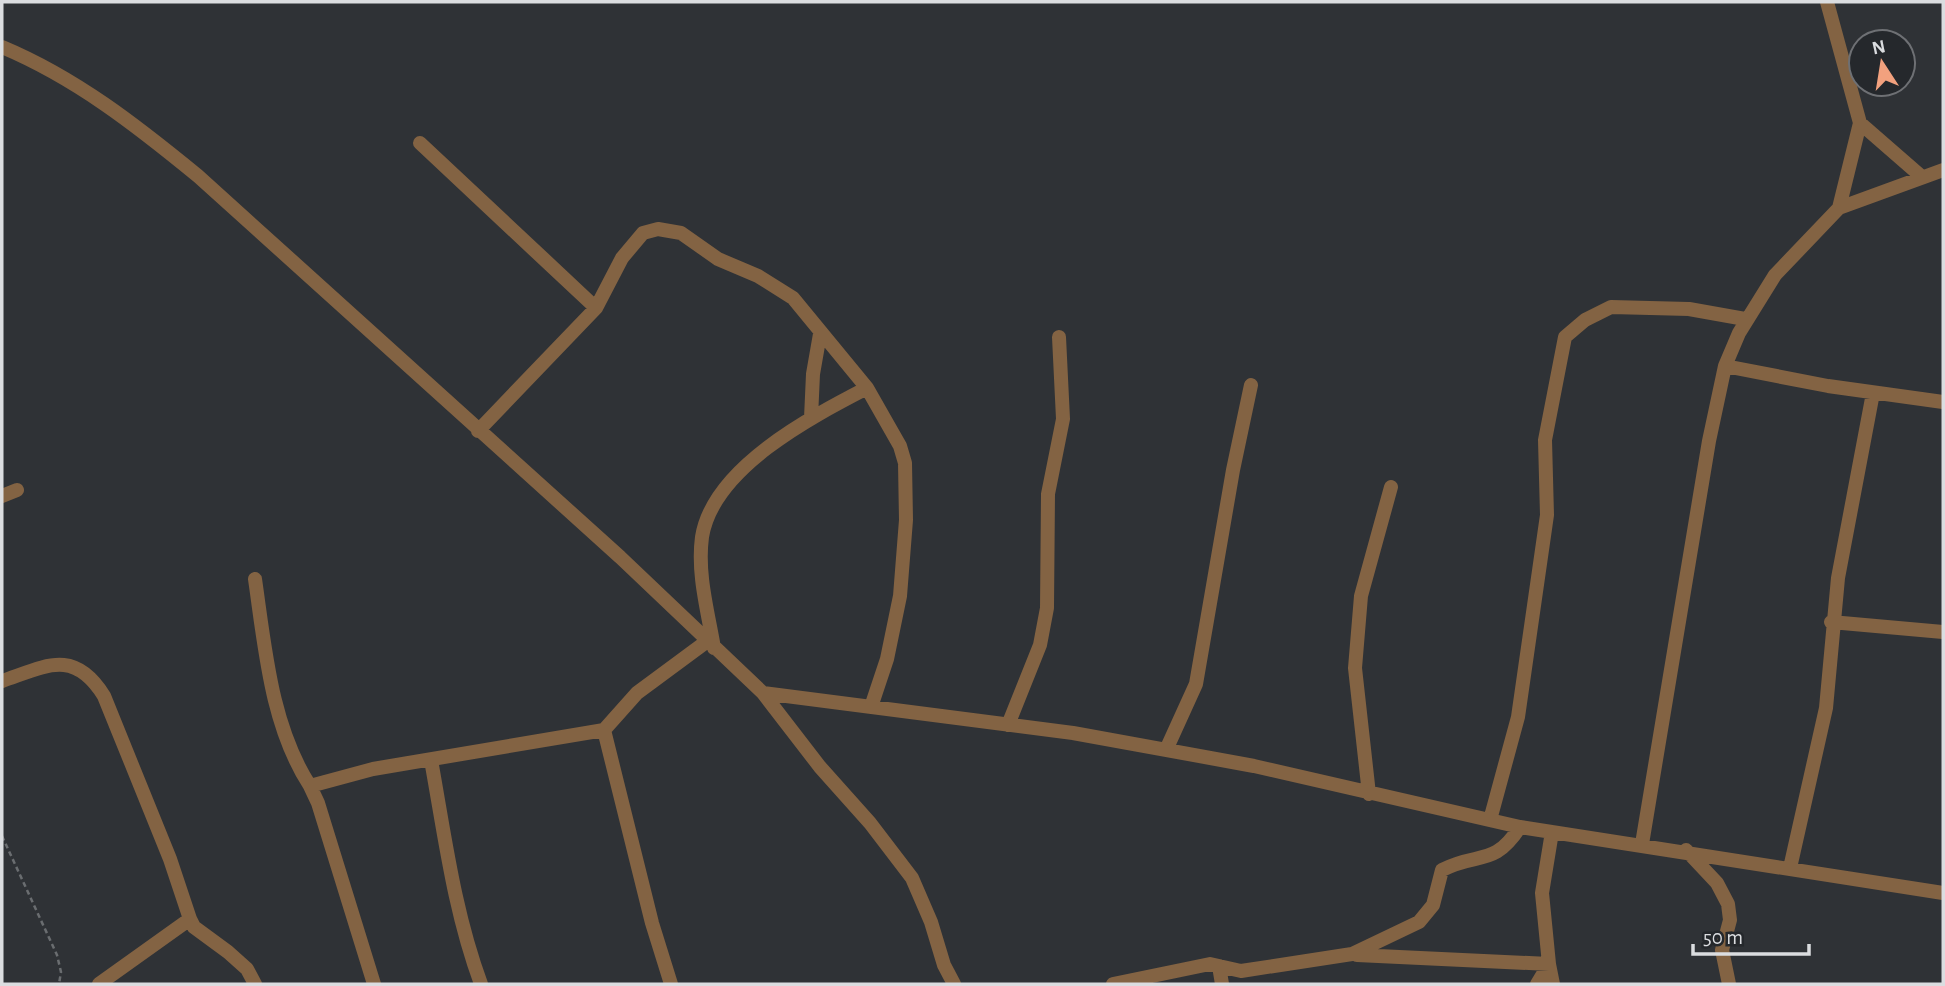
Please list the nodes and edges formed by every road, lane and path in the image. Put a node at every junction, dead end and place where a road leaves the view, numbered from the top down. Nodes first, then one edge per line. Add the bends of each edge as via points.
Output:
1 (1827, 2) edge
2 (2, 47) edge
3 (1860, 122) junction
4 (420, 143) dead end
5 (1943, 170) edge
6 (1922, 177) junction
7 (1839, 208) junction
8 (596, 308) junction
9 (1745, 319) junction
10 (820, 334) junction
11 (1059, 337) dead end
12 (1725, 366) junction
13 (1251, 385) dead end
14 (867, 388) junction
15 (1873, 393) junction
16 (1943, 402) edge
17 (811, 418) junction
18 (478, 431) junction
19 (1391, 487) dead end
20 (17, 490) dead end
21 (2, 496) edge
22 (256, 579) dead end
23 (1831, 622) junction
24 (1943, 632) edge
25 (710, 645) junction
26 (2, 681) edge
27 (763, 693) junction
28 (871, 707) junction
29 (1008, 725) junction
30 (604, 730) junction
31 (1166, 750) junction
32 (431, 760) junction
33 (310, 786) junction
34 (1369, 794) junction
35 (1490, 820) junction
36 (1520, 827) junction
37 (1552, 832) junction
38 (2, 836) edge
39 (1642, 844) junction
40 (1686, 850) junction
41 (1790, 868) junction
42 (1943, 894) edge
43 (190, 919) junction
44 (1352, 954) junction
45 (1549, 964) junction
46 (944, 965) junction
47 (1219, 965) junction
48 (59, 984) edge
49 (99, 984) edge
50 (255, 984) edge
51 (374, 984) edge
52 (481, 984) edge
53 (671, 984) edge
54 (945, 984) edge
55 (954, 984) edge
56 (1113, 984) edge
57 (1223, 984) edge
58 (1537, 984) edge
59 (1553, 984) edge
60 (1729, 984) edge

1 - 3 street
2 - 18 street via 77,85 150,136
3 - 6 street
3 - 7 street
4 - 8 street
5 - 6 street
6 - 7 street
7 - 9 street via 1775,275
8 - 10 street via 622,258 643,233 658,229 681,233 718,259 776,287 799,305
8 - 18 street
9 - 12 street
9 - 35 street via 1689,309 1611,307 1565,337 1545,440 1547,514 1518,717
10 - 14 street
10 - 17 street
11 - 29 street via 1063,419 1048,494 1047,608 1040,645
12 - 15 street
12 - 39 street
13 - 31 street via 1196,684
14 - 17 street
14 - 28 street via 900,446 905,463 906,520 900,596
15 - 16 street
15 - 23 street
17 - 25 street via 753,459 708,516 700,557
18 - 25 street via 620,556
19 - 34 street via 1362,596 1354,668
20 - 21 street
22 - 33 street via 277,709 291,752
23 - 24 street
23 - 41 street via 1826,708
25 - 27 street
25 - 30 street via 636,694
26 - 43 street via 57,663 70,664 94,680 170,859
27 - 28 street
27 - 46 street via 912,878
28 - 29 street
29 - 31 street
30 - 32 street
30 - 53 street
31 - 34 street
32 - 33 street via 361,771
32 - 52 street via 451,882
33 - 51 street
34 - 35 street
35 - 36 street
36 - 37 street
36 - 44 street via 1507,847 1442,870 1433,905 1419,922
37 - 39 street
37 - 45 street via 1542,893
38 - 48 path via 57,955
39 - 40 street
40 - 41 street
40 - 60 street via 1717,883 1728,904 1730,920 1723,950
41 - 42 street
43 - 49 street
43 - 50 street via 247,969
44 - 45 street
44 - 47 street via 1241,971
45 - 58 street
45 - 59 street
46 - 54 street
46 - 55 street
47 - 56 street
47 - 57 street

